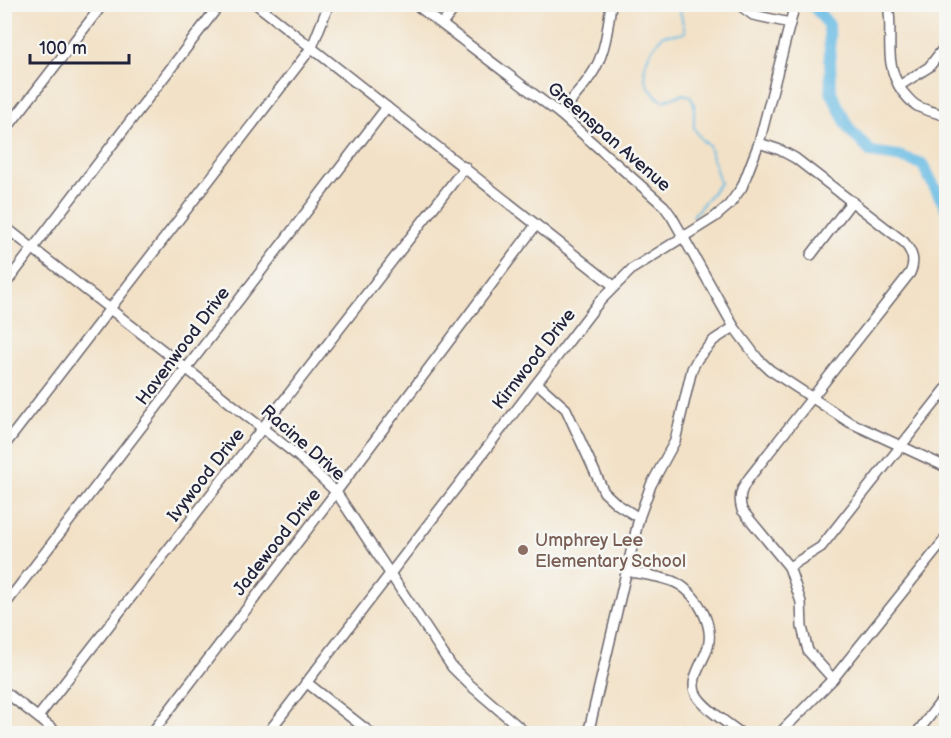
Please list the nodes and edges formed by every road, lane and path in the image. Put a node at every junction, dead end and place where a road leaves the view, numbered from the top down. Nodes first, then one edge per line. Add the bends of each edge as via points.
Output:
1 (103, 4) edge
2 (220, 4) edge
3 (256, 4) edge
4 (329, 4) edge
5 (416, 4) edge
6 (458, 4) edge
7 (611, 4) edge
8 (738, 4) edge
9 (795, 4) edge
10 (888, 4) edge
11 (790, 23) junction
12 (442, 24) junction
13 (946, 45) edge
14 (312, 47) junction
15 (899, 86) junction
16 (387, 107) junction
17 (560, 114) junction
18 (946, 116) edge
19 (4, 132) edge
20 (759, 143) junction
21 (465, 167) junction
22 (852, 201) junction
23 (536, 225) junction
24 (4, 226) edge
25 (684, 238) junction
26 (33, 249) junction
27 (811, 255) dead end
28 (4, 286) edge
29 (614, 286) junction
30 (110, 309) junction
31 (734, 327) junction
32 (186, 369) junction
33 (537, 383) junction
34 (946, 389) edge
35 (812, 399) junction
36 (263, 429) junction
37 (4, 446) edge
38 (901, 447) junction
39 (946, 467) edge
40 (336, 492) junction
41 (639, 518) junction
42 (946, 538) edge
43 (789, 567) junction
44 (627, 571) junction
45 (391, 573) junction
46 (4, 606) edge
47 (833, 680) junction
48 (306, 682) junction
49 (4, 691) edge
50 (946, 694) edge
51 (38, 717) junction
52 (59, 734) edge
53 (151, 734) edge
54 (267, 734) edge
55 (372, 734) edge
56 (527, 734) edge
57 (588, 734) edge
58 (742, 734) edge
59 (778, 734) edge
60 (916, 734) edge

1 - 19 street
2 - 26 street
3 - 14 street
4 - 14 street
5 - 12 street, Greenspan Avenue
6 - 12 street
7 - 17 street via 599,61
8 - 11 street via 753,15
9 - 11 street, Kirnwood Drive
10 - 15 street via 890,64
11 - 20 street, Kirnwood Drive
12 - 17 street, Greenspan Avenue
13 - 15 street via 929,66
14 - 16 street
14 - 30 street
15 - 18 street via 919,107
16 - 21 street
16 - 32 street, Havenwood Drive
17 - 25 street, Greenspan Avenue via 664,206
20 - 22 street via 795,158
20 - 25 street, Kirnwood Drive via 742,187 729,205
21 - 23 street
21 - 36 street, Ivywood Drive
22 - 27 street
22 - 35 street via 904,242 913,262 910,273
23 - 29 street
23 - 40 street, Jadewood Drive
24 - 26 street, Racine Drive
25 - 29 street, Kirnwood Drive via 644,260
25 - 31 street, Greenspan Avenue
26 - 28 street
26 - 30 street, Racine Drive
29 - 33 street, Kirnwood Drive
30 - 32 street, Racine Drive
30 - 37 street
31 - 35 street, Greenspan Avenue via 770,370
31 - 41 street via 714,340 692,369 675,441 651,485
32 - 36 street, Racine Drive
32 - 46 street, Havenwood Drive
33 - 41 street via 566,409 604,492
33 - 45 street, Kirnwood Drive
34 - 38 street
35 - 38 street, Greenspan Avenue via 849,423
35 - 43 street via 745,484 739,502 747,518
36 - 40 street, Racine Drive
36 - 51 street, Ivywood Drive
38 - 39 street, Greenspan Avenue
38 - 43 street via 821,547
40 - 45 street, Racine Drive
40 - 53 street, Jadewood Drive
41 - 44 street
42 - 47 street
43 - 47 street via 801,602 808,651
44 - 57 street
44 - 58 street via 672,581 700,607 709,636 695,693
45 - 48 street, Kirnwood Drive
45 - 56 street, Racine Drive via 460,676
47 - 59 street
48 - 54 street, Kirnwood Drive
48 - 55 street
49 - 51 street
50 - 60 street
51 - 52 street

